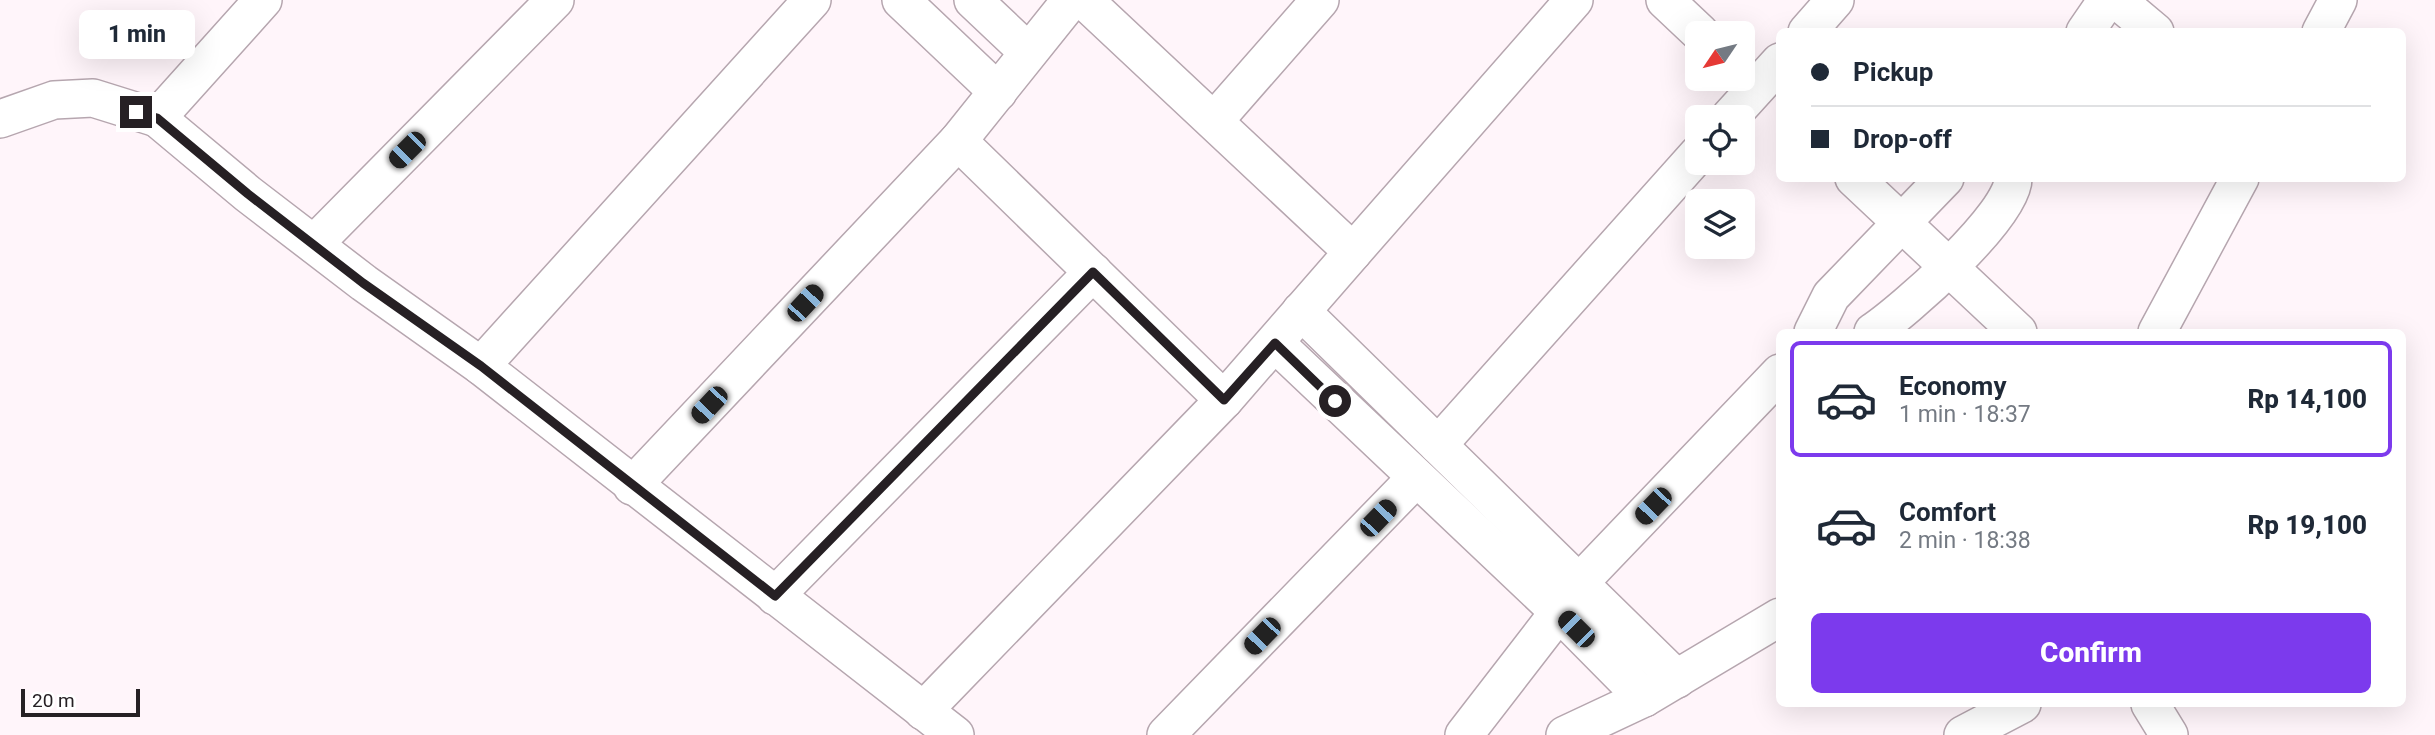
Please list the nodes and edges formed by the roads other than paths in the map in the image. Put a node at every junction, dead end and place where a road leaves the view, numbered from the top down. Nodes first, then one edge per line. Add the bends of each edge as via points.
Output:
1 (263, 0) edge
2 (555, 0) edge
3 (812, 0) edge
4 (901, 0) edge
5 (973, 0) edge
6 (1071, 0) edge
7 (1084, 0) edge
8 (1320, 0) edge
9 (1574, 0) edge
10 (1665, 0) edge
11 (1835, 0) edge
12 (2107, 0) edge
13 (2117, 0) edge
14 (2338, 0) edge
15 (1687, 21) edge
16 (1810, 28) edge
17 (2088, 28) edge
18 (2150, 28) edge
19 (2322, 28) edge
20 (1028, 52) junction
21 (1765, 83) edge
22 (998, 92) junction
23 (1742, 105) edge
24 (157, 118) junction
25 (0, 119) edge
26 (1214, 121) junction
27 (958, 141) junction
28 (1685, 169) edge
29 (1858, 182) edge
30 (1941, 182) edge
31 (2014, 182) edge
32 (2239, 182) edge
33 (1902, 225) junction
34 (314, 244) junction
35 (1353, 252) junction
36 (1950, 268) junction
37 (1093, 272) junction
38 (1301, 311) junction
39 (1814, 329) edge
40 (1878, 329) edge
41 (2015, 329) edge
42 (2159, 329) edge
43 (1275, 343) junction
44 (481, 366) junction
45 (1776, 377) edge
46 (1224, 400) junction
47 (1438, 445) junction
48 (1416, 478) junction
49 (632, 486) junction
50 (1580, 582) junction
51 (775, 596) junction
52 (1559, 612) junction
53 (1776, 619) edge
54 (1677, 679) junction
55 (1644, 698) junction
56 (2152, 707) edge
57 (923, 710) junction
58 (955, 735) edge
59 (1166, 735) edge
60 (1464, 735) edge
61 (1565, 735) edge
62 (2169, 735) edge

1 - 24 street
2 - 34 street
3 - 44 street
4 - 22 street
5 - 20 street
6 - 20 street
7 - 26 street
8 - 26 street
9 - 35 street
10 - 15 street
11 - 16 street
12 - 17 street
13 - 18 street
14 - 19 street
20 - 22 street
21 - 23 street
22 - 27 street
24 - 25 street via 93,98 54,100
24 - 34 street
26 - 35 street
27 - 37 street
27 - 49 street
28 - 47 street
29 - 33 street
30 - 33 street
31 - 36 street via 1999,210
32 - 42 street
33 - 36 street
33 - 39 street via 1831,296
34 - 44 street
35 - 38 street
36 - 40 street
36 - 41 street
37 - 46 street
37 - 51 street
38 - 43 street
38 - 47 street
43 - 46 street
43 - 48 street
44 - 49 street
45 - 50 street
46 - 57 street
47 - 50 street
48 - 52 street
48 - 59 street
49 - 51 street
50 - 54 street
51 - 57 street
52 - 55 street
52 - 60 street
53 - 54 street
54 - 55 street
55 - 61 street
56 - 62 street
57 - 58 street

